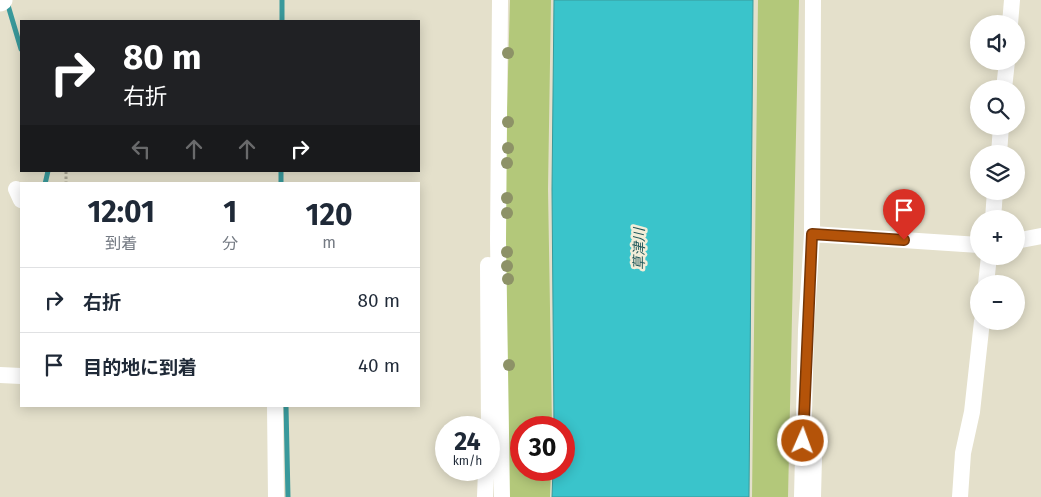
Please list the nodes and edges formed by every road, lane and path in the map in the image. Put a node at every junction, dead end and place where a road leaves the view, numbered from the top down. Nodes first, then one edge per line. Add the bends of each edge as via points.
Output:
1 (500, 0) edge
2 (804, 0) edge
3 (813, 0) edge
4 (1012, 0) edge
5 (1011, 15) edge
6 (812, 234) junction
7 (1041, 236) edge
8 (1025, 239) edge
9 (498, 240) junction
10 (970, 245) edge
11 (810, 263) junction
12 (803, 318) junction
13 (981, 330) edge
14 (0, 375) edge
15 (20, 376) edge
16 (276, 407) edge
17 (489, 416) edge
18 (486, 481) edge
19 (276, 497) edge
20 (485, 497) edge
21 (502, 497) edge
22 (795, 497) edge
23 (802, 497) edge
24 (813, 497) edge
25 (960, 497) edge

1 - 9 street
2 - 12 street
3 - 6 street
4 - 5 street
6 - 10 street
6 - 11 street
7 - 8 street
9 - 17 street via 490,252 488,263
9 - 21 street
11 - 12 street
11 - 24 street via 814,304
12 - 22 street
12 - 23 street
13 - 25 street via 972,412 963,453
14 - 15 street
16 - 19 street
18 - 20 street

